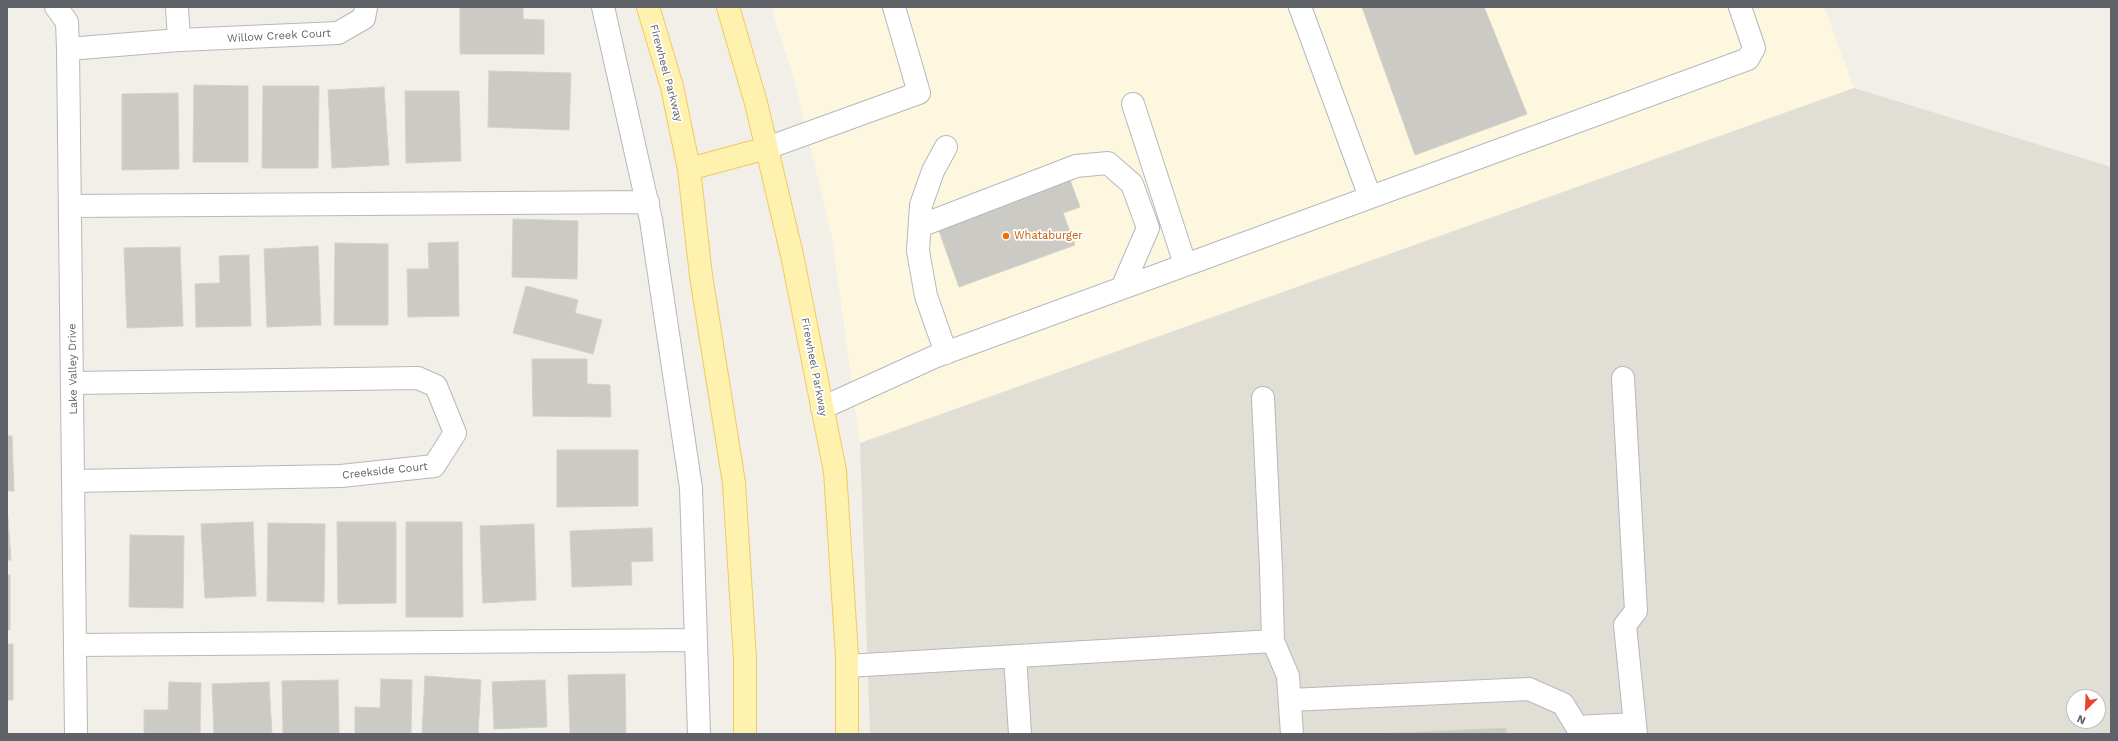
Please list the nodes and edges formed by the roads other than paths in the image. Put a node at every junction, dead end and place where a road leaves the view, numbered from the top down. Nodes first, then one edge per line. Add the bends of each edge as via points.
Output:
1 (56, 7) edge
2 (177, 7) edge
3 (366, 7) edge
4 (603, 7) edge
5 (648, 7) edge
6 (728, 7) edge
7 (894, 7) edge
8 (1300, 7) edge
9 (1740, 7) edge
10 (179, 40) junction
11 (68, 50) junction
12 (1133, 104) dead end
13 (946, 147) dead end
14 (767, 148) junction
15 (689, 169) junction
16 (1370, 197) junction
17 (648, 202) junction
18 (70, 206) junction
19 (920, 226) junction
20 (1185, 264) junction
21 (1122, 288) junction
22 (946, 353) junction
23 (1623, 378) dead end
24 (73, 383) junction
25 (1263, 398) dead end
26 (822, 408) junction
27 (74, 480) junction
28 (696, 640) junction
29 (1273, 641) junction
30 (75, 645) junction
31 (1015, 656) junction
32 (847, 666) junction
33 (1290, 700) junction
34 (1635, 729) edge
35 (76, 734) edge
36 (698, 734) edge
37 (745, 734) edge
38 (846, 734) edge
39 (1020, 734) edge
40 (1292, 734) edge

1 - 11 street, Lake Valley Drive via 67,22
2 - 10 street
3 - 10 street, Willow Creek Court via 364,18 338,33
4 - 17 street
5 - 15 main road, Firewheel Parkway via 672,87
6 - 14 main road, Firewheel Parkway
7 - 14 street via 919,92
8 - 16 street
9 - 16 street via 1754,48 1748,60
10 - 11 street, Willow Creek Court
11 - 18 street, Lake Valley Drive
12 - 20 street
13 - 19 street via 933,171 921,205
14 - 15 main road
14 - 26 main road, Firewheel Parkway via 795,269
15 - 37 main road, Firewheel Parkway via 701,276 734,482 746,658
16 - 20 street
17 - 18 street
17 - 28 street via 691,488
18 - 24 street, Lake Valley Drive
19 - 21 street via 1076,166 1108,163 1132,184 1148,228
19 - 22 street via 918,251 926,296
20 - 21 street
21 - 22 street
22 - 26 street
23 - 34 street via 1636,611 1626,626
24 - 27 street, Lake Valley Drive
24 - 27 street, Creekside Court via 418,378 436,386 455,433 434,466 341,476
25 - 29 street
26 - 32 main road, Firewheel Parkway via 835,471
27 - 30 street, Lake Valley Drive
28 - 30 street
28 - 36 street
29 - 31 street
29 - 33 street via 1288,676
30 - 35 street, Lake Valley Drive
31 - 32 street
31 - 39 street
32 - 38 main road, Firewheel Parkway
33 - 34 street via 1529,689 1563,704 1577,727
33 - 40 street

